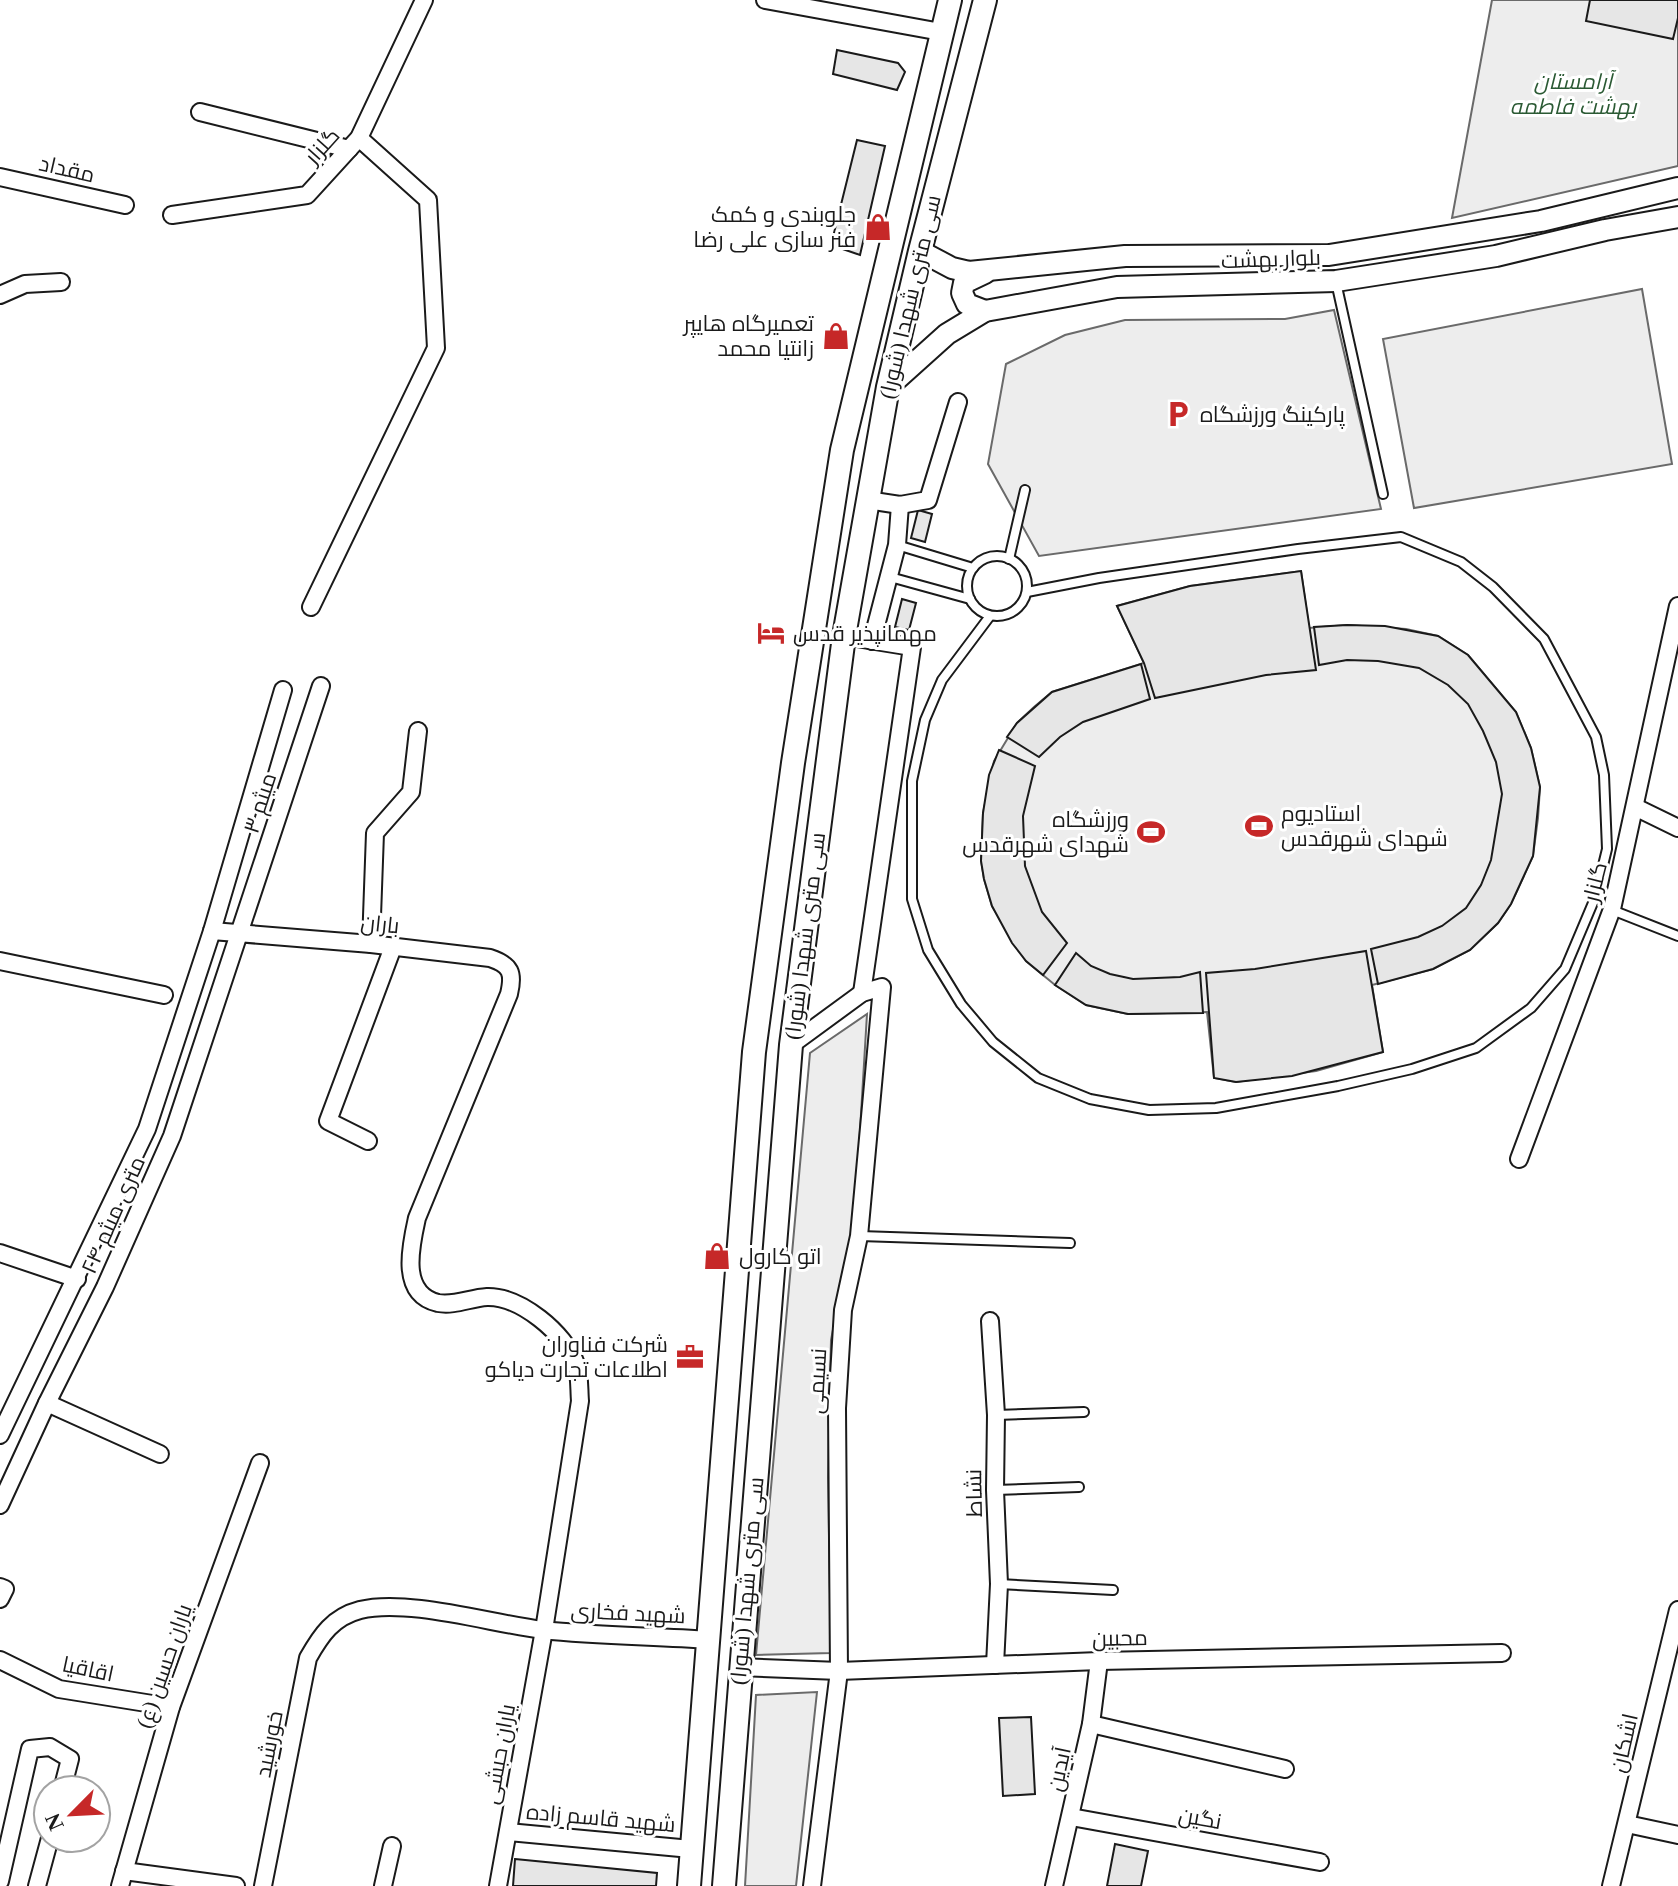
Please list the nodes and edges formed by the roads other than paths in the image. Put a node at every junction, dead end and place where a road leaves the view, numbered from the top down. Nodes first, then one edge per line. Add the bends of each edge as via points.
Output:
1 (424, 0) edge
2 (950, 0) edge
3 (985, 0) edge
4 (774, 1) edge
5 (941, 32) junction
6 (974, 39) junction
7 (200, 112) dead end
8 (354, 144) junction
9 (0, 177) edge
10 (1678, 188) edge
11 (125, 205) dead end
12 (172, 215) dead end
13 (1678, 217) edge
14 (920, 251) junction
15 (1329, 255) junction
16 (989, 272) junction
17 (0, 280) edge
18 (1331, 281) junction
19 (61, 282) dead end
20 (25, 284) junction
21 (0, 295) edge
22 (985, 311) junction
23 (888, 387) junction
24 (958, 402) dead end
25 (1025, 490) dead end
26 (1383, 494) dead end
27 (867, 500) junction
28 (900, 505) junction
29 (897, 545) junction
30 (1009, 559) junction
31 (973, 568) junction
32 (890, 577) junction
33 (1027, 592) junction
34 (970, 599) junction
35 (1678, 606) edge
36 (311, 607) dead end
37 (990, 616) junction
38 (844, 636) junction
39 (872, 641) junction
40 (321, 686) dead end
41 (283, 690) dead end
42 (418, 731) dead end
43 (1635, 807) junction
44 (1678, 828) edge
45 (1612, 909) junction
46 (212, 931) junction
47 (240, 934) junction
48 (1678, 936) edge
49 (371, 944) junction
50 (393, 947) junction
51 (0, 961) edge
52 (510, 972) joint
53 (862, 993) junction
54 (164, 995) dead end
55 (791, 1045) junction
56 (754, 1052) junction
57 (147, 1129) junction
58 (172, 1136) junction
59 (368, 1141) dead end
60 (1519, 1159) dead end
61 (859, 1236) junction
62 (1070, 1243) dead end
63 (0, 1253) edge
64 (77, 1279) junction
65 (990, 1321) dead end
66 (47, 1403) junction
67 (1084, 1412) dead end
68 (4, 1415) edge
69 (996, 1415) junction
70 (0, 1435) edge
71 (160, 1454) dead end
72 (260, 1463) dead end
73 (1079, 1487) dead end
74 (995, 1490) junction
75 (0, 1505) edge
76 (999, 1584) junction
77 (0, 1587) edge
78 (1113, 1590) dead end
79 (0, 1599) edge
80 (1678, 1610) edge
81 (336, 1620) joint
82 (544, 1630) junction
83 (710, 1640) junction
84 (1502, 1653) dead end
85 (0, 1660) edge
86 (1099, 1661) junction
87 (995, 1665) junction
88 (739, 1667) junction
89 (839, 1671) junction
90 (171, 1707) junction
91 (1091, 1724) junction
92 (1285, 1769) dead end
93 (66, 1774) edge
94 (1071, 1817) junction
95 (1627, 1824) junction
96 (508, 1832) junction
97 (1678, 1835) edge
98 (392, 1846) dead end
99 (691, 1849) junction
100 (46, 1854) edge
101 (1320, 1862) dead end
102 (122, 1879) edge
103 (0, 1881) edge
104 (37, 1886) edge
105 (236, 1886) edge
106 (263, 1886) edge
107 (383, 1886) edge
108 (498, 1886) edge
109 (689, 1886) edge
110 (724, 1886) edge
111 (812, 1886) edge
112 (1054, 1886) edge
113 (1611, 1886) edge

1 - 8 street, گلزار
2 - 5 main road, سی متری شهدا (شورا)
3 - 6 main road, سی متری شهدا (شورا)
4 - 5 street
5 - 6 main road
5 - 56 main road, سی متری شهدا (شورا) via 842,450
6 - 14 main road, سی متری شهدا (شورا)
7 - 8 street
8 - 12 street, گلزار via 307,195
8 - 36 street via 428,200 436,348
9 - 11 street, مقداد
10 - 15 street, بلوار بهشت via 1541,221
13 - 18 street, بلوار بهشت via 1496,256
14 - 16 street, بلوار بهشت via 952,268
14 - 23 main road, سی متری شهدا (شورا)
15 - 16 street, بلوار بهشت via 1125,256
15 - 18 street
16 - 22 street via 964,283 962,293 967,304
17 - 20 street
18 - 22 street, بلوار بهشت via 1117,287
18 - 26 lane
19 - 20 street
20 - 21 street
22 - 23 street, بلوار بهشت via 947,334
23 - 27 main road, سی متری شهدا (شورا)
24 - 28 street via 928,500
25 - 30 lane
27 - 28 street
27 - 38 main road, سی متری شهدا (شورا)
28 - 29 street
29 - 31 lane
29 - 32 street
30 - 31 lane via 989,557
30 - 33 lane via 1024,573
31 - 34 lane via 967,583
32 - 34 lane
32 - 39 street
33 - 37 lane via 1017,609
33 - 37 lane via 1401,537 1461,562 1544,639 1596,737 1604,775 1607,849 1595,898 1565,969 1531,1008 1476,1048 1338,1086 1216,1108 1149,1110 1090,1099 1038,1078 993,1042 961,1004 928,950 912,899 912,781 925,720 942,680
34 - 37 lane
35 - 43 street, گلزار
38 - 39 street
38 - 55 main road, سی متری شهدا (شورا)
39 - 53 street via 912,647
40 - 47 street, میثم ۳
41 - 46 street, میثم ۳
42 - 49 street via 411,792 375,833
43 - 44 street
43 - 45 street, گلزار
45 - 48 lane
45 - 60 street, گلزار
46 - 47 street, باران
46 - 57 street, ۲۴ متری میثم
47 - 49 street, باران
47 - 58 street, ۲۴ متری میثم
49 - 50 street, باران
50 - 52 street, باران via 490,958
50 - 59 street via 328,1121
51 - 54 street
52 - 82 street, یاران حبشی via 509,994 417,1218 409,1255 413,1281 422,1295 437,1303 487,1297 522,1307 543,1321 577,1364 580,1401
53 - 55 street
53 - 61 street, نسیمی via 882,987
55 - 56 main road
55 - 88 main road, سی متری شهدا (شورا)
56 - 83 main road, سی متری شهدا (شورا)
57 - 58 street
57 - 64 street, ۲۴ متری میثم
58 - 66 street, ۲۴ متری میثم
61 - 62 lane
61 - 89 street, نسیمی via 843,1310 837,1408
63 - 64 street
64 - 68 street, ۲۴ متری میثم
65 - 69 street, نشاط
66 - 71 street
66 - 75 street, ۲۴ متری میثم
67 - 69 lane
68 - 70 street, ۲۴ متری میثم
69 - 74 street, نشاط
72 - 90 street, یاران حسین (ع)
73 - 74 lane
74 - 76 street, نشاط
76 - 78 lane
76 - 87 street, نشاط
77 - 79 street via 5,1589
80 - 95 street, اشکان
81 - 82 street, شهید فخاری via 390,1606
81 - 106 street, خورشید via 308,1658
82 - 83 street, شهید فخاری
82 - 96 street, یاران حبشی
83 - 99 main road, سی متری شهدا (شورا)
84 - 86 street, محبین
85 - 90 street, اقاقیا via 59,1689
86 - 87 street, محبین
86 - 91 street, آیدین
87 - 89 street, محبین
88 - 89 street, محبین
88 - 110 main road, سی متری شهدا (شورا)
89 - 111 street, نسیمی
90 - 102 street, یاران حسین (ع)
91 - 92 street
91 - 94 street, آیدین
93 - 103 street via 70,1759 50,1747 30,1749
94 - 101 street, نگین
94 - 112 street, آیدین
95 - 97 street
95 - 113 street, اشکان
96 - 99 street, شهید قاسم زاده
96 - 108 street, یاران حبشی
98 - 107 street
99 - 109 main road, سی متری شهدا (شورا)
100 - 104 street
102 - 105 street

